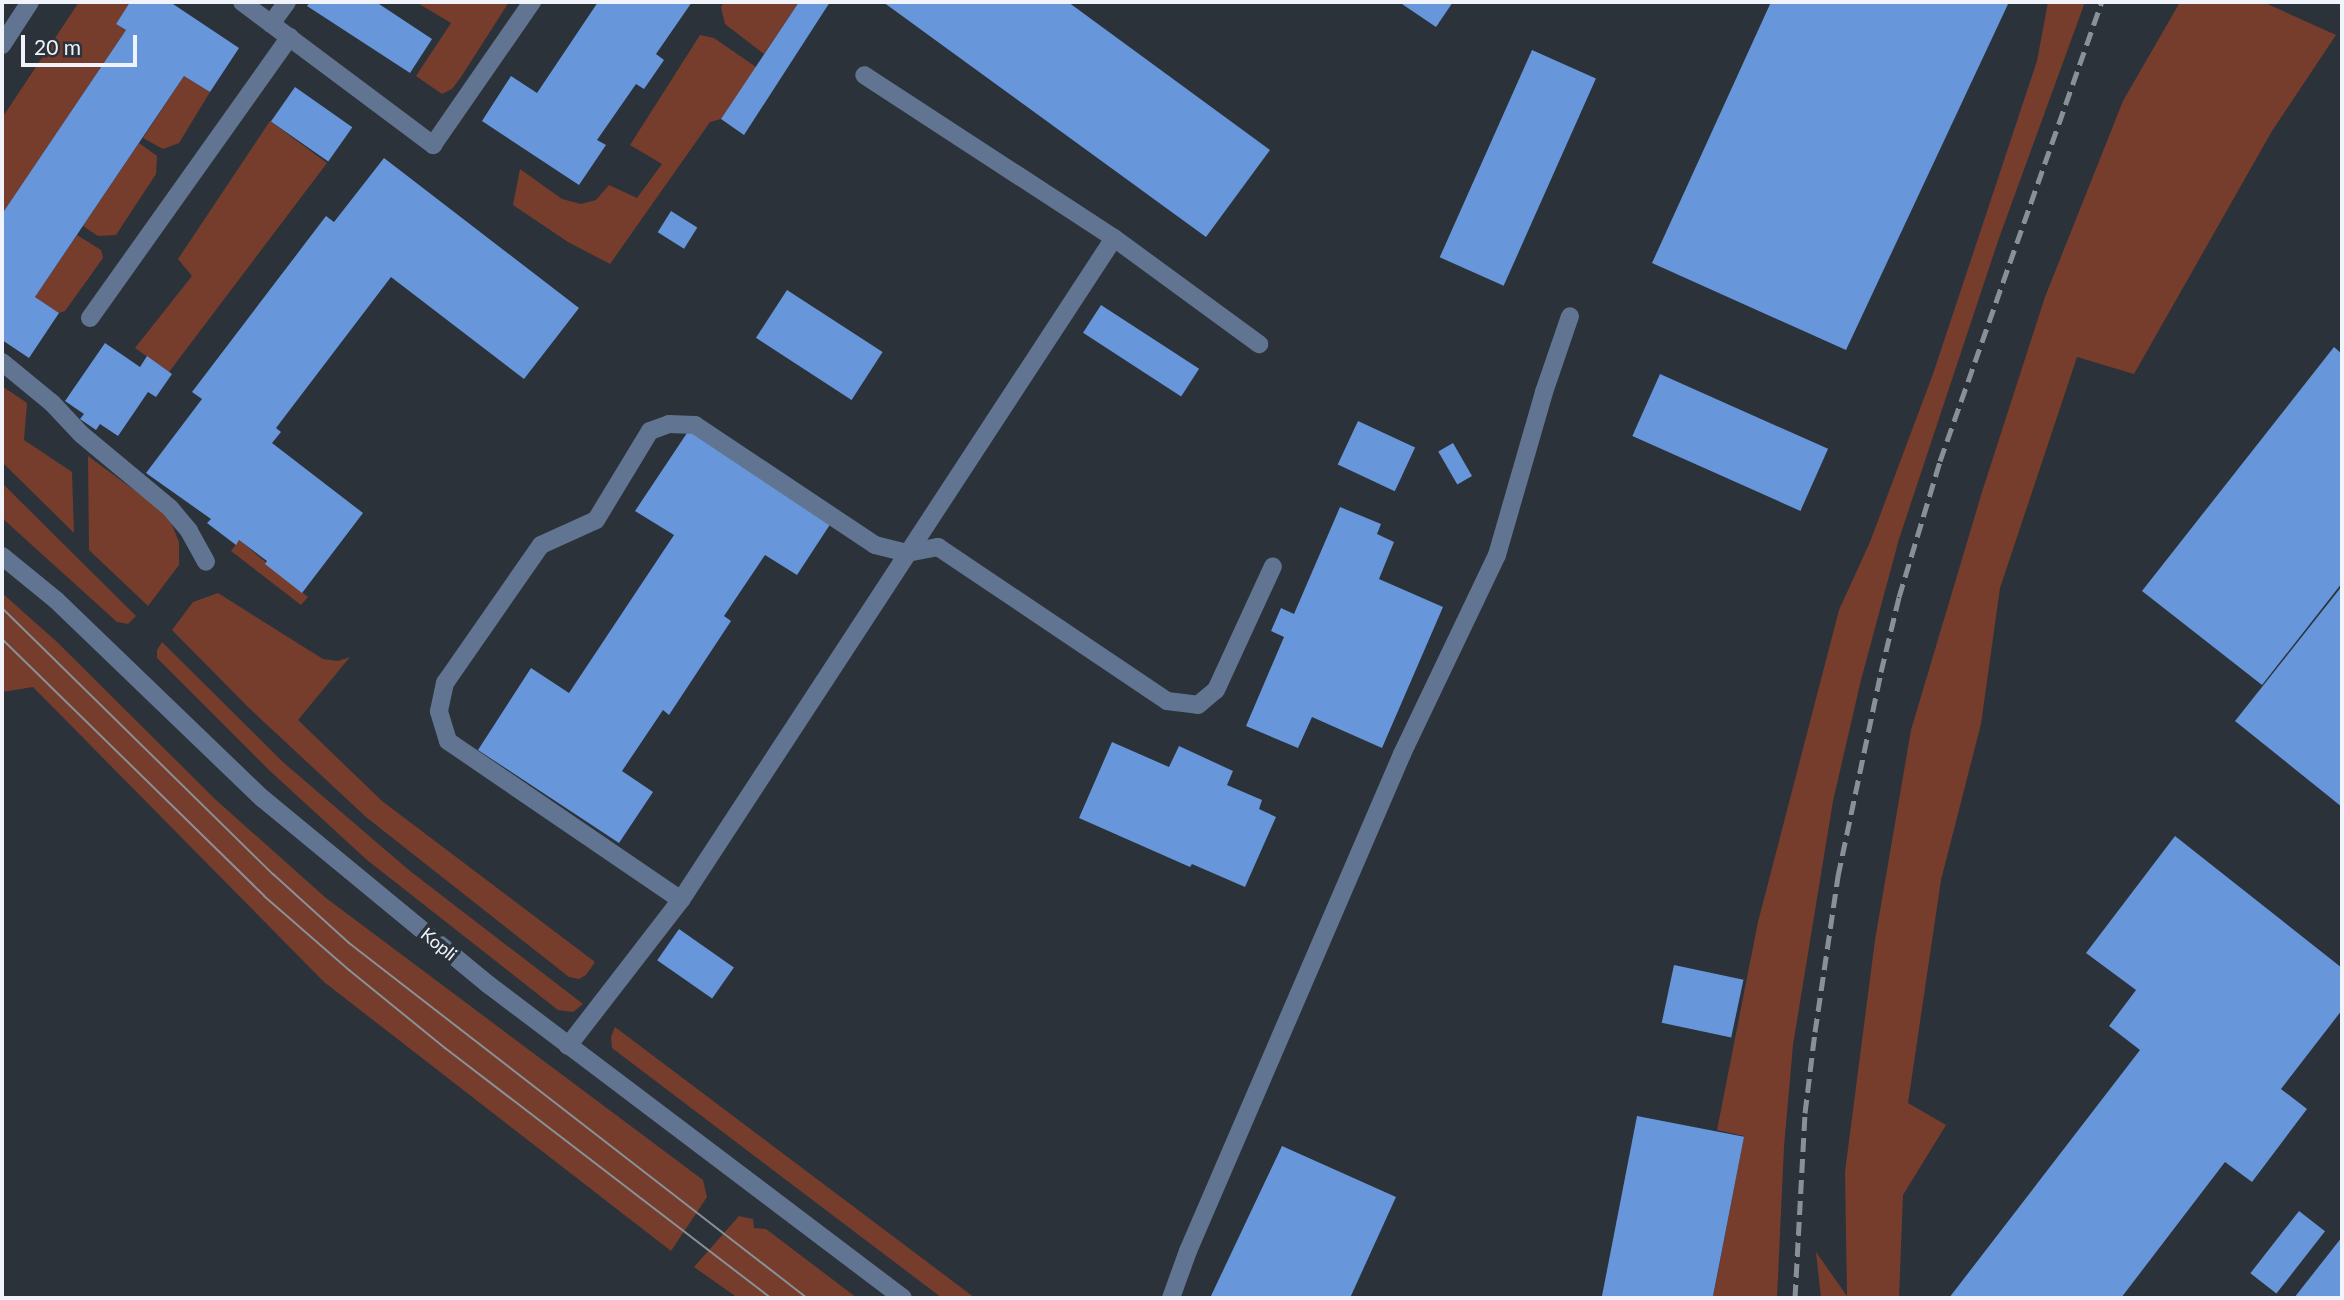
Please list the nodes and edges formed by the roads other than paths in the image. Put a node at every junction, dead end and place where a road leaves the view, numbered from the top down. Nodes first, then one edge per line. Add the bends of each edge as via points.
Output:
1 (30, 2) edge
2 (242, 2) edge
3 (287, 2) edge
4 (532, 2) edge
5 (271, 24) junction
6 (290, 37) junction
7 (2, 45) edge
8 (864, 75) dead end
9 (1114, 238) junction
10 (1570, 316) dead end
11 (90, 318) dead end
12 (1259, 344) dead end
13 (2, 362) edge
14 (907, 553) junction
15 (2, 556) edge
16 (206, 562) dead end
17 (1273, 566) dead end
18 (681, 900) junction
19 (568, 1046) junction
20 (904, 1298) edge
21 (1171, 1298) edge

1 - 7 street
2 - 5 street
3 - 5 street
4 - 6 street via 433,145
5 - 6 street
6 - 11 street
8 - 9 street
9 - 12 street
9 - 14 street
10 - 21 street via 1497,555 1402,754
13 - 16 street via 170,508
14 - 17 street via 938,547 1167,701 1198,705 1216,690
14 - 18 street
14 - 18 street via 875,545 695,425 669,424 650,431 596,520 541,545 445,682 439,711 448,741
15 - 19 street, Kopli via 56,600 262,798
18 - 19 street
19 - 20 street, Kopli

